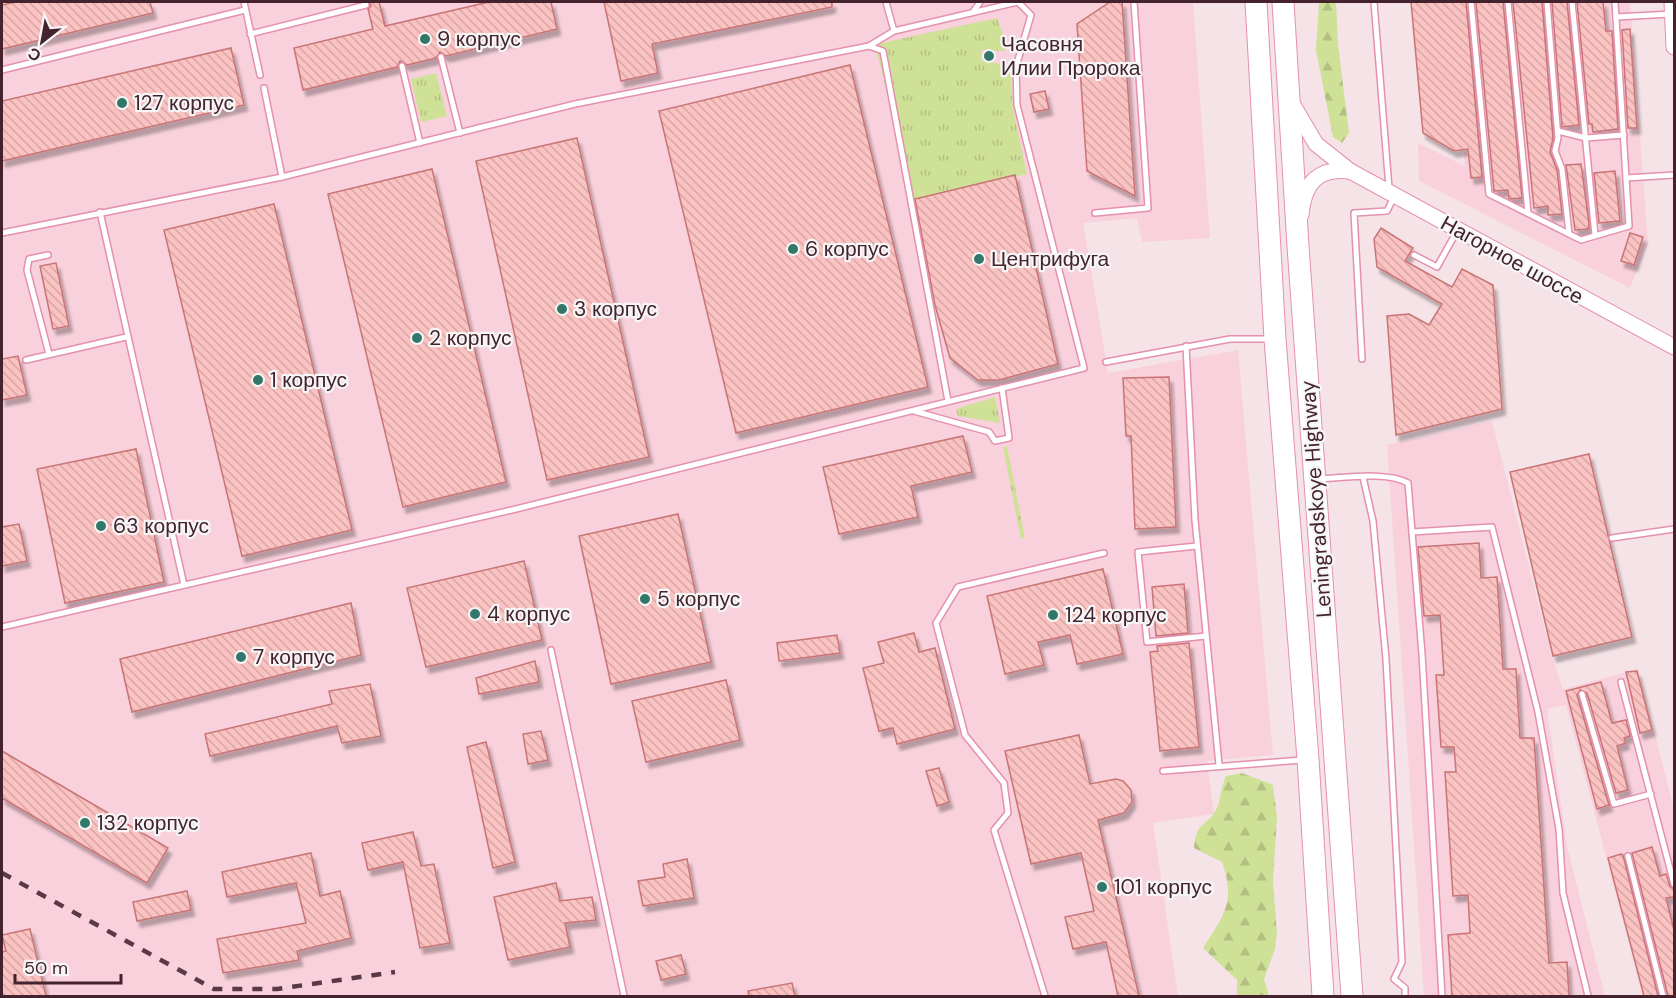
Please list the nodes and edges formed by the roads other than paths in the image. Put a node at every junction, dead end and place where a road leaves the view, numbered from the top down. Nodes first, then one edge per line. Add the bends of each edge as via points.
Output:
1 (244, 2) edge
2 (886, 2) edge
3 (980, 2) edge
4 (1019, 2) edge
5 (1134, 2) edge
6 (1256, 2) edge
7 (1283, 2) edge
8 (1374, 2) edge
9 (1471, 2) edge
10 (1508, 2) edge
11 (1547, 2) edge
12 (1572, 2) edge
13 (1615, 2) edge
14 (366, 5) dead end
15 (1672, 8) edge
16 (245, 10) junction
17 (974, 12) junction
18 (1616, 17) junction
19 (894, 30) junction
20 (250, 34) junction
21 (869, 46) junction
22 (1674, 47) edge
23 (441, 57) dead end
24 (402, 66) dead end
25 (2, 70) edge
26 (260, 75) dead end
27 (264, 88) dead end
28 (1289, 98) junction
29 (1558, 131) junction
30 (460, 133) junction
31 (1624, 135) junction
32 (1586, 138) junction
33 (420, 143) junction
34 (1350, 171) junction
35 (1674, 175) edge
36 (282, 177) junction
37 (1626, 178) junction
38 (1392, 194) junction
39 (100, 212) junction
40 (1095, 213) dead end
41 (1528, 213) junction
42 (1457, 230) junction
43 (2, 233) edge
44 (1569, 234) junction
45 (1595, 236) junction
46 (1298, 246) junction
47 (48, 255) dead end
48 (1414, 255) dead end
49 (126, 337) junction
50 (1275, 339) junction
51 (1186, 346) junction
52 (1674, 347) edge
53 (49, 354) junction
54 (1362, 358) dead end
55 (26, 360) dead end
56 (1106, 362) dead end
57 (1002, 388) junction
58 (948, 401) junction
59 (913, 410) junction
60 (1363, 477) junction
61 (1315, 479) junction
62 (1674, 529) edge
63 (1412, 532) junction
64 (1612, 538) dead end
65 (1197, 546) junction
66 (1104, 553) dead end
67 (184, 585) junction
68 (2, 627) edge
69 (1206, 636) junction
70 (551, 650) dead end
71 (1621, 682) dead end
72 (1582, 694) dead end
73 (1308, 759) junction
74 (1219, 765) junction
75 (1163, 771) dead end
76 (1651, 794) junction
77 (1628, 856) dead end
78 (1674, 884) edge
79 (624, 996) edge
80 (1045, 996) edge
81 (1323, 996) edge
82 (1352, 996) edge
83 (1405, 996) edge
84 (1442, 996) edge
85 (1588, 996) edge
86 (1663, 996) edge

1 - 16 lane
2 - 19 lane
3 - 17 lane
4 - 17 lane
4 - 57 lane via 1030,15 1016,67 1017,105 1084,368
5 - 40 lane via 1148,208
6 - 50 highway, Leningradskoye Highway
7 - 28 highway, Leningradskoye Highway
8 - 38 lane
9 - 41 lane via 1489,194
10 - 41 lane
11 - 29 lane
12 - 32 lane
13 - 18 lane
14 - 20 lane
15 - 18 lane
15 - 22 street
16 - 20 lane
16 - 25 lane
17 - 19 lane
18 - 31 lane
19 - 21 lane
20 - 26 lane
21 - 30 lane via 575,104
21 - 58 lane via 884,51
23 - 30 lane
24 - 33 lane
27 - 36 lane
28 - 34 street, Нагорное шоссе via 1316,144
28 - 46 highway, Leningradskoye Highway
29 - 32 lane
29 - 44 lane via 1555,151 1562,169
30 - 33 lane
31 - 32 lane
31 - 37 lane
32 - 45 lane
33 - 36 lane
34 - 38 street, Нагорное шоссе
34 - 46 street via 1324,172 1307,189
35 - 37 lane
36 - 39 lane
37 - 45 lane via 1629,226
38 - 42 street, Нагорное шоссе
38 - 54 lane via 1387,211 1354,213
39 - 43 lane
39 - 49 lane
41 - 44 lane
42 - 48 lane via 1437,267
42 - 52 street, Нагорное шоссе
44 - 45 lane via 1581,240
46 - 61 highway, Leningradskoye Highway
47 - 53 lane via 29,259 27,270
49 - 53 lane
49 - 67 lane
50 - 51 lane via 1230,339
50 - 73 highway, Leningradskoye Highway
51 - 56 lane
51 - 65 lane
53 - 55 lane
57 - 58 lane
57 - 59 lane via 1009,438 995,441 989,432
58 - 59 lane
59 - 67 lane via 516,509
60 - 61 lane
60 - 63 lane via 1401,479 1408,483
60 - 83 lane via 1373,520 1386,659 1402,962 1394,980 1405,988
61 - 82 highway, Leningradskoye Highway
62 - 64 lane
63 - 84 lane
63 - 85 lane via 1492,527 1538,712 1559,829 1563,893
65 - 69 lane
65 - 69 lane via 1138,552 1145,631 1147,642
66 - 80 lane via 958,587 936,623 965,735 1004,783 1008,813 994,830
67 - 68 lane
69 - 74 lane
70 - 79 lane
71 - 76 lane
72 - 76 lane via 1614,804
73 - 74 lane
73 - 81 highway, Leningradskoye Highway
74 - 75 lane
76 - 78 lane
77 - 86 lane

